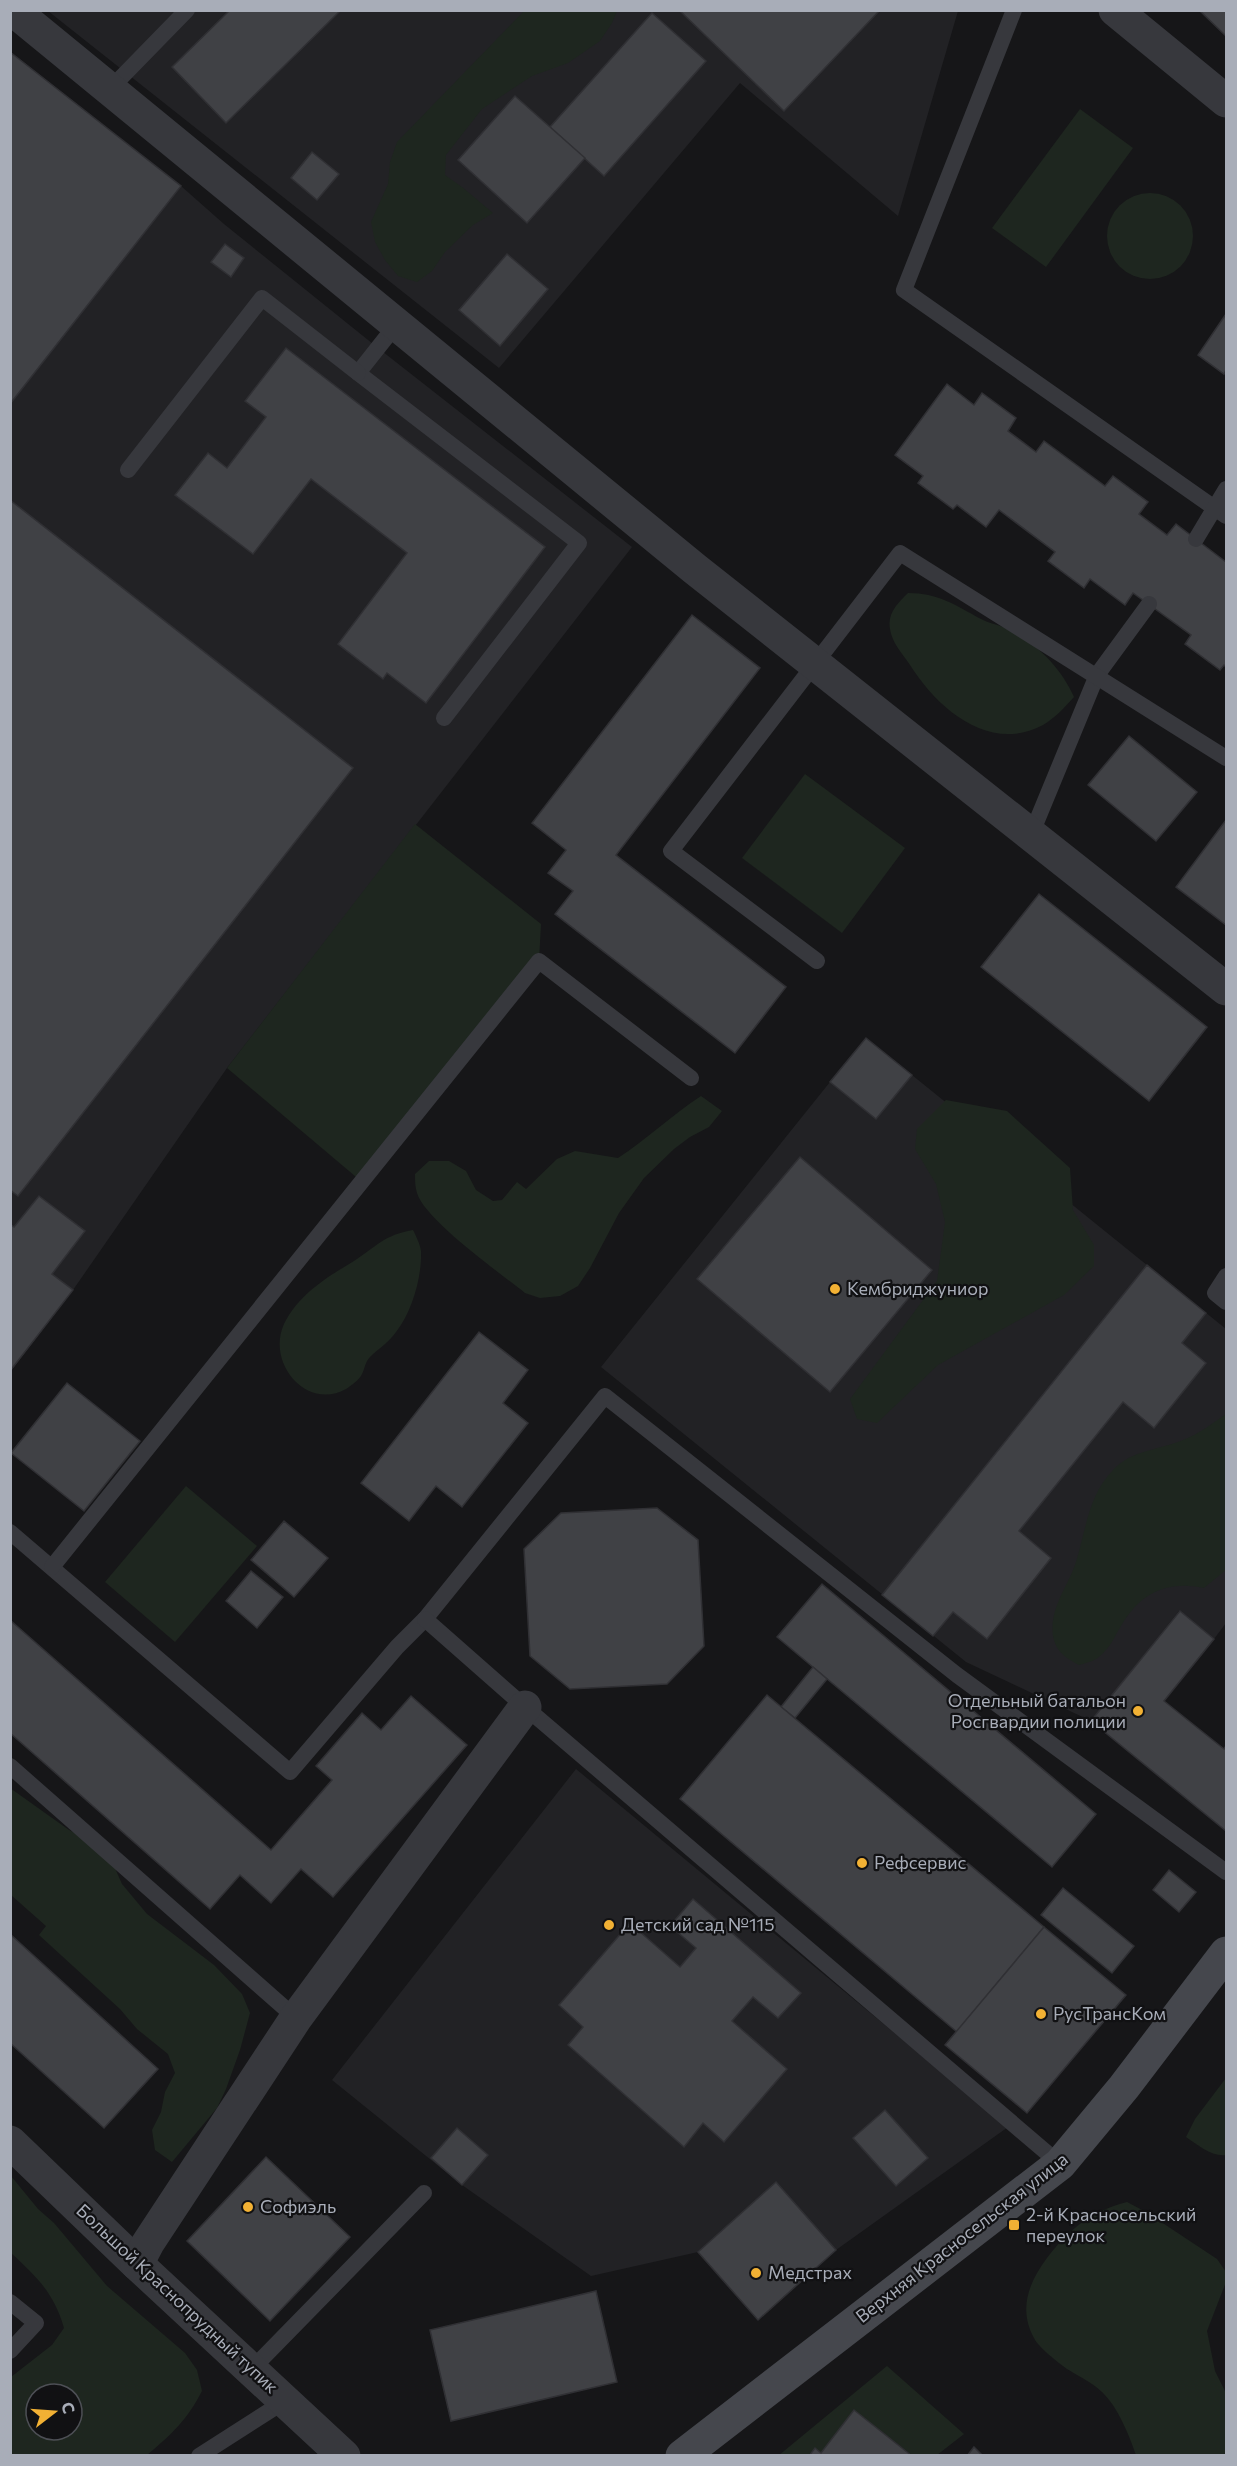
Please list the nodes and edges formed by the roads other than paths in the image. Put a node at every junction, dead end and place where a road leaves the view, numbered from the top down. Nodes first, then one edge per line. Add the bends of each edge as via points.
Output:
1 (13, 10) edge
2 (187, 10) edge
3 (1014, 10) edge
4 (1115, 10) edge
5 (109, 90) junction
6 (1227, 101) edge
7 (396, 325) junction
8 (358, 373) junction
9 (128, 470) dead end
10 (1227, 489) edge
11 (1221, 512) edge
12 (1196, 539) dead end
13 (1149, 604) dead end
14 (815, 664) junction
15 (1097, 675) junction
16 (444, 718) dead end
17 (1227, 758) edge
18 (1031, 835) junction
19 (818, 961) dead end
20 (1227, 989) edge
21 (691, 1078) dead end
22 (1227, 1276) edge
23 (1227, 1302) edge
24 (10, 1532) edge
25 (52, 1567) junction
26 (425, 1619) junction
27 (525, 1707) junction
28 (10, 1766) edge
29 (1227, 1872) edge
30 (1227, 1953) edge
31 (296, 2018) junction
32 (10, 2142) edge
33 (1060, 2164) junction
34 (424, 2193) dead end
35 (137, 2264) junction
36 (10, 2302) edge
37 (10, 2351) edge
38 (251, 2370) junction
39 (285, 2401) junction
40 (200, 2456) edge
41 (344, 2456) edge
42 (682, 2456) edge

1 - 5 street
2 - 5 lane
3 - 11 lane via 904,290
4 - 6 street
5 - 7 street
7 - 8 lane
7 - 14 street
8 - 9 lane via 262,298
8 - 16 lane via 579,543
10 - 11 lane
11 - 12 lane
13 - 15 lane
14 - 15 lane via 900,553
14 - 18 street
14 - 19 lane via 671,850
15 - 17 lane
15 - 18 lane
18 - 20 street
21 - 25 lane via 539,961
22 - 23 lane via 1215,1293
24 - 25 lane
25 - 26 lane via 290,1772
26 - 27 lane
26 - 29 lane via 606,1396 957,1676
27 - 31 street
27 - 33 lane
28 - 31 lane
30 - 33 street, Верхняя Красносельская улица via 1124,2088
31 - 35 street
32 - 35 street, Большой Краснопрудный тупик
33 - 42 street, Верхняя Красносельская улица
34 - 38 lane
35 - 38 street, Большой Краснопрудный тупик
36 - 37 lane via 36,2323
38 - 39 street, Большой Краснопрудный тупик
39 - 40 lane
39 - 41 street, Большой Краснопрудный тупик

